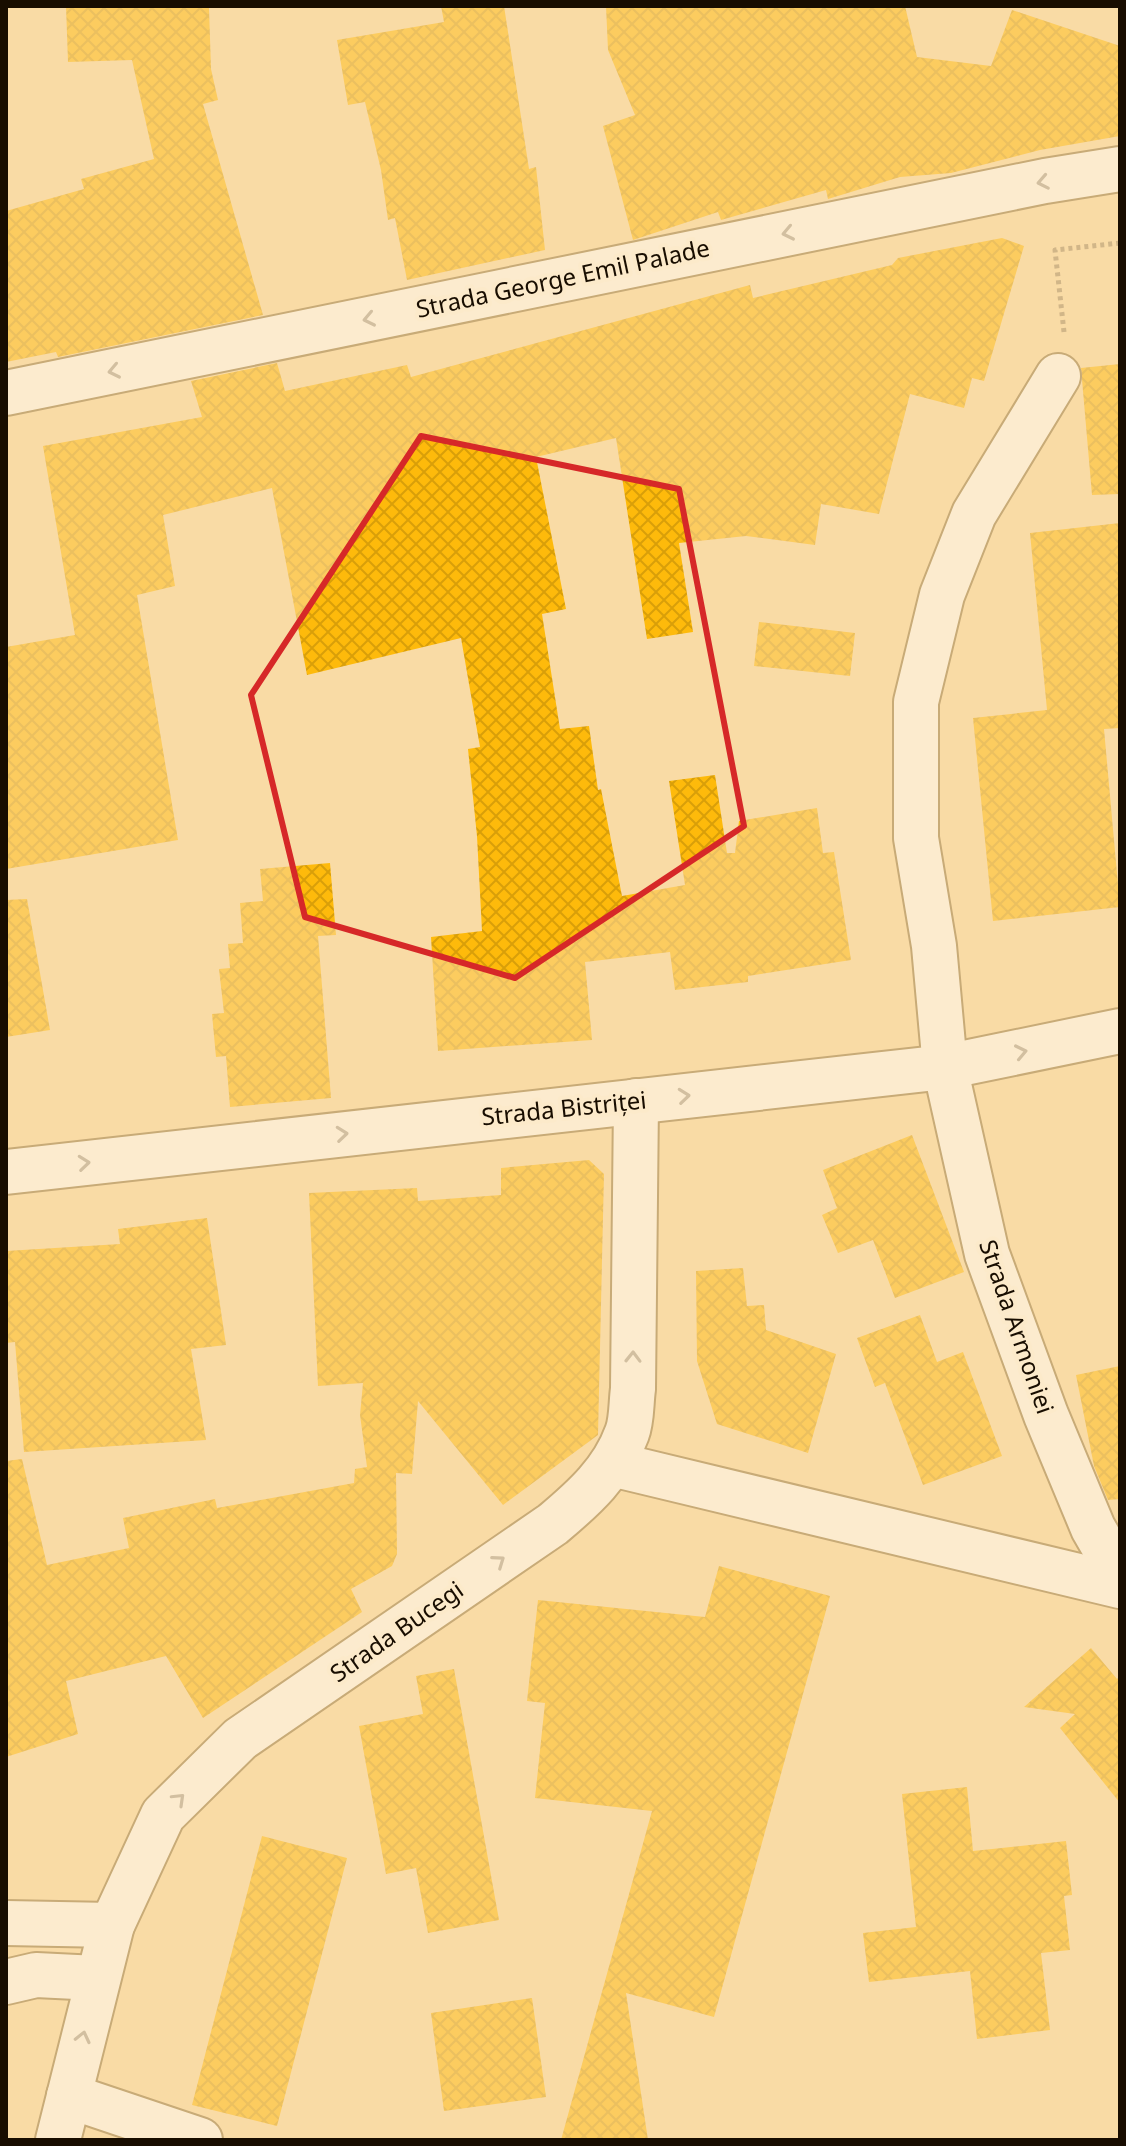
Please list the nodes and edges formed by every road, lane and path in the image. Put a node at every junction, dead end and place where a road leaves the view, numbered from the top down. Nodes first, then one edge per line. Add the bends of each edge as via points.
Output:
1 (1120, 169) edge
2 (1120, 243) edge
3 (1061, 356) joint
4 (6, 393) edge
5 (1120, 1031) edge
6 (945, 1067) junction
7 (636, 1101) junction
8 (6, 1172) edge
9 (612, 1464) junction
10 (1120, 1575) edge
11 (1120, 1586) edge
12 (6, 1923) edge
13 (112, 1925) junction
14 (97, 1978) junction
15 (6, 1982) edge
16 (69, 2096) junction
17 (58, 2140) edge
18 (200, 2140) edge

1 -> 4 street, Strada George Emil Palade
2 - 3 path via 1055,250
3 - 6 street, Strada Armoniei via 974,514 942,595 916,702 916,838 934,946
6 -> 5 street, Strada Bistriței
7 -> 6 street, Strada Bistriței
6 - 10 street, Strada Armoniei via 987,1254 1081,1500
8 -> 7 street, Strada Bistriței
9 -> 7 street, Strada Bucegi via 628,1431 633,1389
9 - 11 street
13 -> 9 street, Strada Bucegi via 163,1815 240,1739 553,1524
12 - 13 street
13 - 14 street, Strada Bucegi
14 - 15 street via 36,1975
16 -> 14 street, Strada Bucegi
16 - 17 street, Strada Bucegi
16 - 18 street

